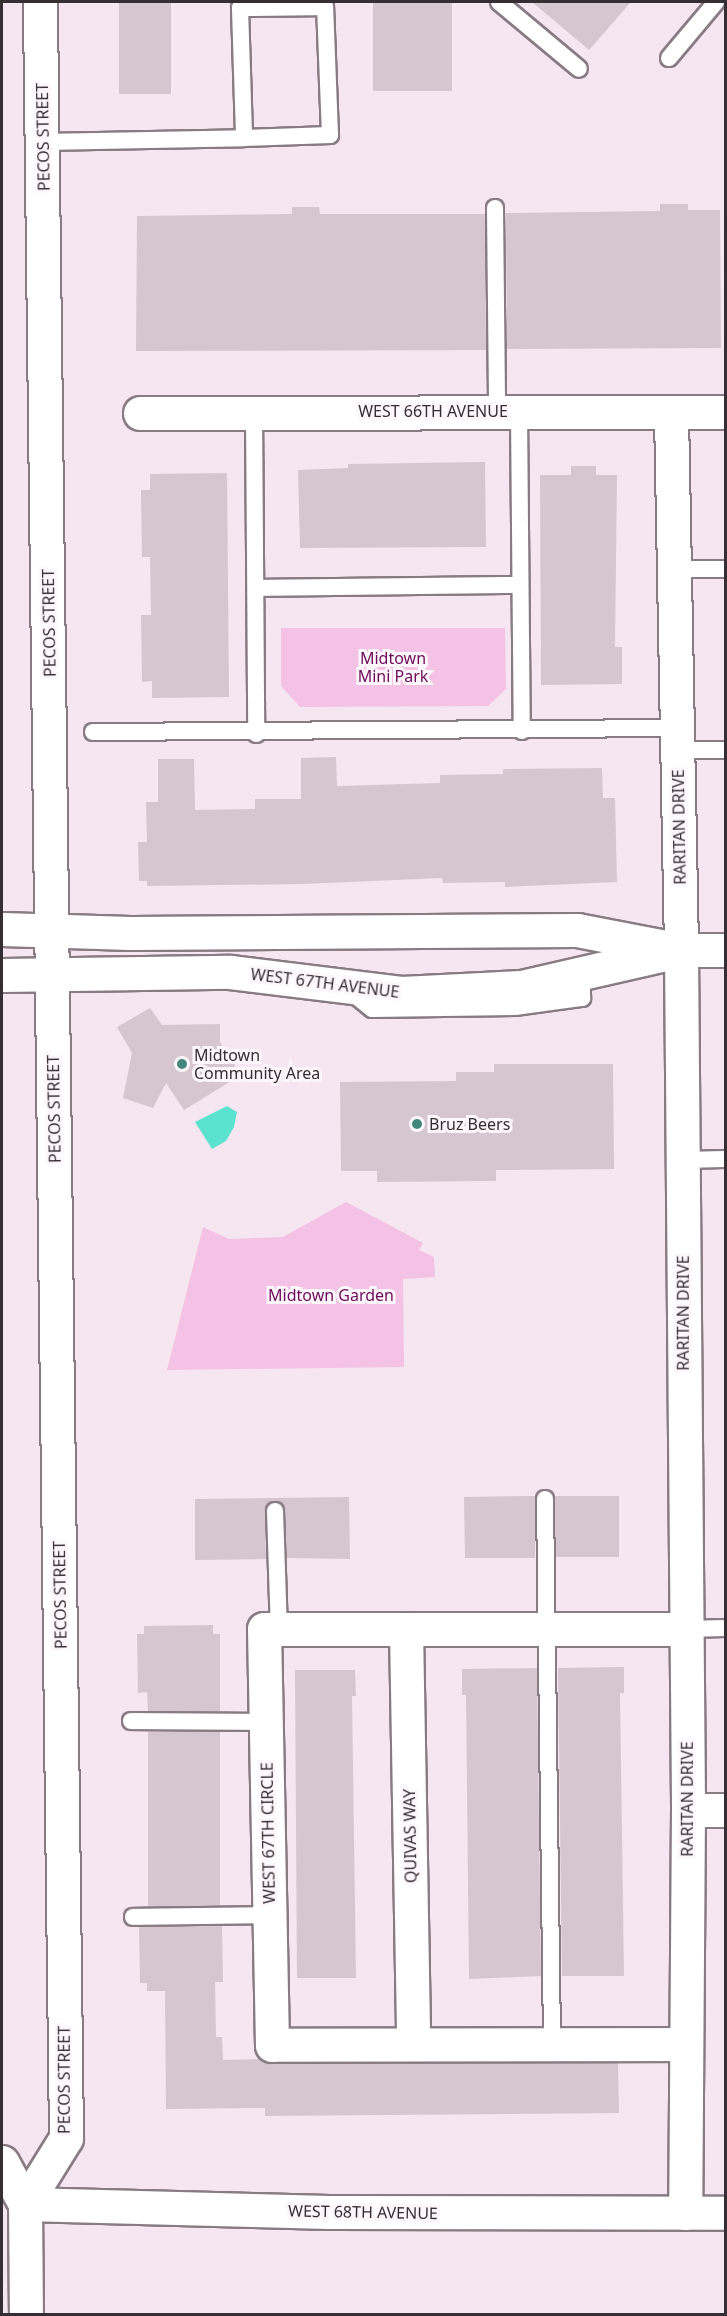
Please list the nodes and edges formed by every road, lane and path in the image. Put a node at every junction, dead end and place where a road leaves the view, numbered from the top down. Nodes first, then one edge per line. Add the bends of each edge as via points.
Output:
1 (40, 2) edge
2 (499, 2) edge
3 (716, 2) edge
4 (669, 58) dead end
5 (579, 69) dead end
6 (244, 138) junction
7 (43, 142) junction
8 (495, 208) dead end
9 (254, 410) junction
10 (508, 411) junction
11 (726, 412) edge
12 (140, 413) dead end
13 (670, 413) junction
14 (673, 569) junction
15 (726, 569) edge
16 (520, 585) junction
17 (257, 588) junction
18 (93, 732) dead end
19 (522, 732) junction
20 (256, 734) junction
21 (677, 739) junction
22 (726, 750) edge
23 (2, 929) edge
24 (53, 931) junction
25 (681, 950) junction
26 (726, 950) edge
27 (53, 974) junction
28 (2, 975) edge
29 (682, 1160) junction
30 (726, 1160) edge
31 (545, 1499) dead end
32 (275, 1510) dead end
33 (726, 1628) edge
34 (279, 1629) junction
35 (406, 1629) junction
36 (545, 1629) junction
37 (686, 1629) junction
38 (131, 1721) dead end
39 (266, 1722) junction
40 (688, 1810) junction
41 (726, 1810) edge
42 (269, 1915) junction
43 (133, 1917) dead end
44 (413, 2042) junction
45 (552, 2043) junction
46 (686, 2044) junction
47 (2, 2162) edge
48 (13, 2204) edge
49 (685, 2213) junction
50 (726, 2213) edge
51 (26, 2314) edge

1 - 7 street, PECOS STREET
2 - 5 lane
3 - 4 lane
6 - 6 lane via 330,135 325,7 240,8
6 - 7 lane
7 - 24 street, PECOS STREET
8 - 10 lane
9 - 10 street, WEST 66TH AVENUE
9 - 12 street, WEST 66TH AVENUE
9 - 17 lane
10 - 13 street, WEST 66TH AVENUE
10 - 16 lane
11 - 13 street, WEST 66TH AVENUE
13 - 14 street, RARITAN DRIVE
14 - 15 lane
14 - 21 street, RARITAN DRIVE
16 - 17 lane
16 - 19 lane
17 - 20 lane
18 - 20 lane
19 - 20 lane
19 - 21 lane
21 - 22 lane
21 - 25 street, RARITAN DRIVE
23 - 24 street, WEST 67TH AVENUE
24 - 25 street, WEST 67TH AVENUE via 577,930
24 - 27 street, PECOS STREET
25 - 26 street, WEST 67TH AVENUE
25 - 27 street, WEST 67TH AVENUE via 521,987 401,993 230,972
25 - 29 street, RARITAN DRIVE
27 - 28 street, WEST 67TH AVENUE
27 - 48 street, PECOS STREET via 66,2138
29 - 30 lane
29 - 37 street, RARITAN DRIVE
31 - 36 lane
32 - 34 lane
33 - 37 lane
34 - 35 street
34 - 39 street, WEST 67TH CIRCLE via 264,1629
35 - 36 street
35 - 44 street, QUIVAS WAY
36 - 37 street
36 - 45 lane
37 - 40 street, RARITAN DRIVE
38 - 39 lane
39 - 42 street, WEST 67TH CIRCLE
40 - 41 street
40 - 46 street, RARITAN DRIVE
42 - 43 lane
42 - 44 street, WEST 67TH CIRCLE via 273,2045
44 - 45 street, WEST 67TH CIRCLE
45 - 46 street, WEST 67TH CIRCLE
46 - 49 street, RARITAN DRIVE
47 - 48 street
48 - 49 street, WEST 68TH AVENUE via 329,2212
48 - 51 street
49 - 50 street, WEST 68TH AVENUE

